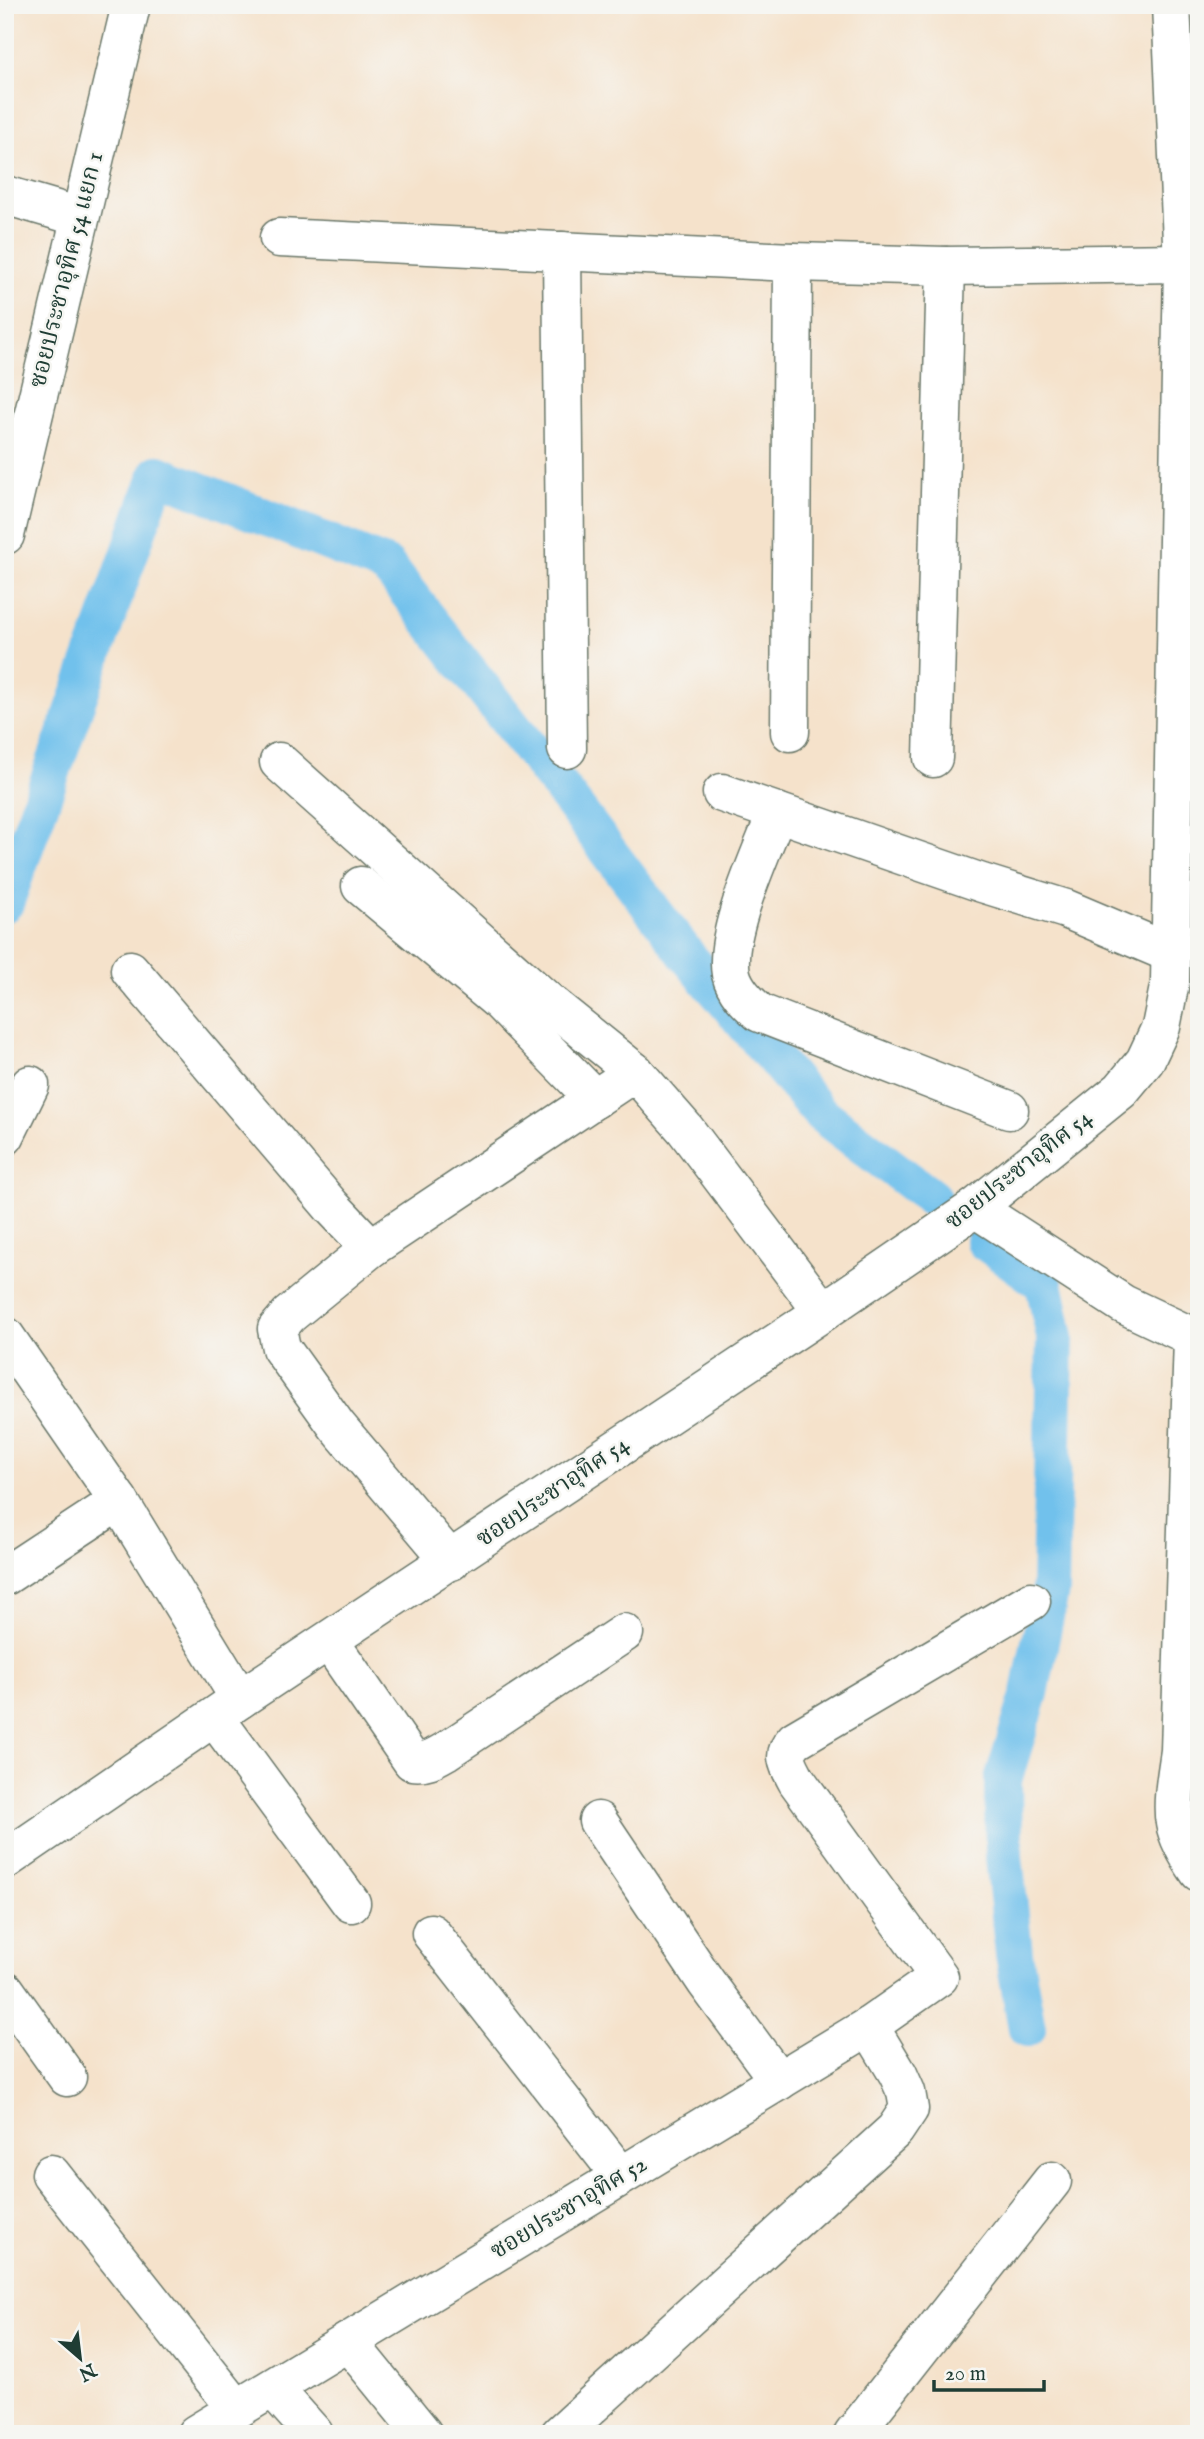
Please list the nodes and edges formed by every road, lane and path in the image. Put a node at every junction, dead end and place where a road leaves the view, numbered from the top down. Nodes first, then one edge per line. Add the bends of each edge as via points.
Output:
1 (131, 5) edge
2 (1171, 5) edge
3 (5, 195) edge
4 (80, 216) junction
5 (279, 239) dead end
6 (562, 251) junction
7 (793, 262) junction
8 (1183, 262) junction
9 (946, 266) junction
10 (19, 415) edge
11 (5, 535) edge
12 (790, 732) dead end
13 (567, 749) dead end
14 (933, 758) dead end
15 (279, 762) dead end
16 (722, 793) dead end
17 (777, 812) junction
18 (361, 886) dead end
19 (1170, 953) junction
20 (130, 970) dead end
21 (635, 1072) junction
22 (30, 1085) dead end
23 (595, 1099) junction
24 (1009, 1110) dead end
25 (5, 1136) edge
26 (975, 1208) junction
27 (371, 1248) junction
28 (823, 1312) junction
29 (5, 1336) edge
30 (1196, 1339) edge
31 (119, 1501) junction
32 (451, 1561) junction
33 (5, 1576) edge
34 (1031, 1601) dead end
35 (624, 1633) dead end
36 (330, 1642) junction
37 (228, 1709) junction
38 (598, 1821) dead end
39 (5, 1860) edge
40 (1199, 1872) edge
41 (351, 1903) dead end
42 (430, 1933) dead end
43 (5, 1990) edge
44 (869, 2026) junction
45 (67, 2077) dead end
46 (779, 2081) junction
47 (51, 2174) dead end
48 (621, 2176) junction
49 (1052, 2182) dead end
50 (348, 2342) junction
51 (273, 2388) junction
52 (237, 2409) junction
53 (196, 2434) edge
54 (314, 2434) edge
55 (423, 2434) edge
56 (560, 2434) edge
57 (853, 2434) edge

1 - 4 street, ซอยประชาอุทิศ 54 แยก 1
2 - 8 street, ซอยประชาอุทิศ 54
3 - 4 street
4 - 10 street, ซอยประชาอุทิศ 54 แยก 1
5 - 6 street
6 - 7 street
6 - 13 street
7 - 9 street
7 - 12 street
8 - 9 street
8 - 19 street, ซอยประชาอุทิศ 54
9 - 14 street
10 - 11 street, ซอยประชาอุทิศ 54 แยก 1
15 - 21 street via 547,1001
16 - 17 street
17 - 19 street via 1066,909
17 - 24 street via 740,909 731,950 731,973 747,1002 760,1013
18 - 23 street via 500,1002
19 - 26 street, ซอยประชาอุทิศ 54 via 1170,982 1161,1027 1146,1061 1121,1090
20 - 27 street
21 - 23 street
21 - 28 street via 685,1129
22 - 25 street
23 - 27 street
26 - 28 street, ซอยประชาอุทิศ 54
26 - 30 street via 1124,1304
27 - 32 street via 289,1315 277,1329 278,1338 337,1426
28 - 32 street, ซอยประชาอุทิศ 54
29 - 31 street
30 - 40 street via 1175,1823
31 - 33 street
31 - 37 street
32 - 36 street, ซอยประชาอุทิศ 54
34 - 44 street, ซอยประชาอุทิศ 52 via 795,1740 785,1754 797,1781 939,1977
35 - 36 street via 446,1751 421,1762 412,1761
36 - 37 street, ซอยประชาอุทิศ 54
37 - 39 street, ซอยประชาอุทิศ 54
37 - 41 street
38 - 46 street
42 - 48 street
43 - 45 street
44 - 46 street, ซอยประชาอุทิศ 52
44 - 56 street via 906,2092 909,2109 895,2130
46 - 48 street, ซอยประชาอุทิศ 52
47 - 52 street
48 - 50 street, ซอยประชาอุทิศ 52
49 - 57 street
50 - 51 street, ซอยประชาอุทิศ 52
50 - 55 street
51 - 52 street, ซอยประชาอุทิศ 52
51 - 54 street
52 - 53 street, ซอยประชาอุทิศ 52

